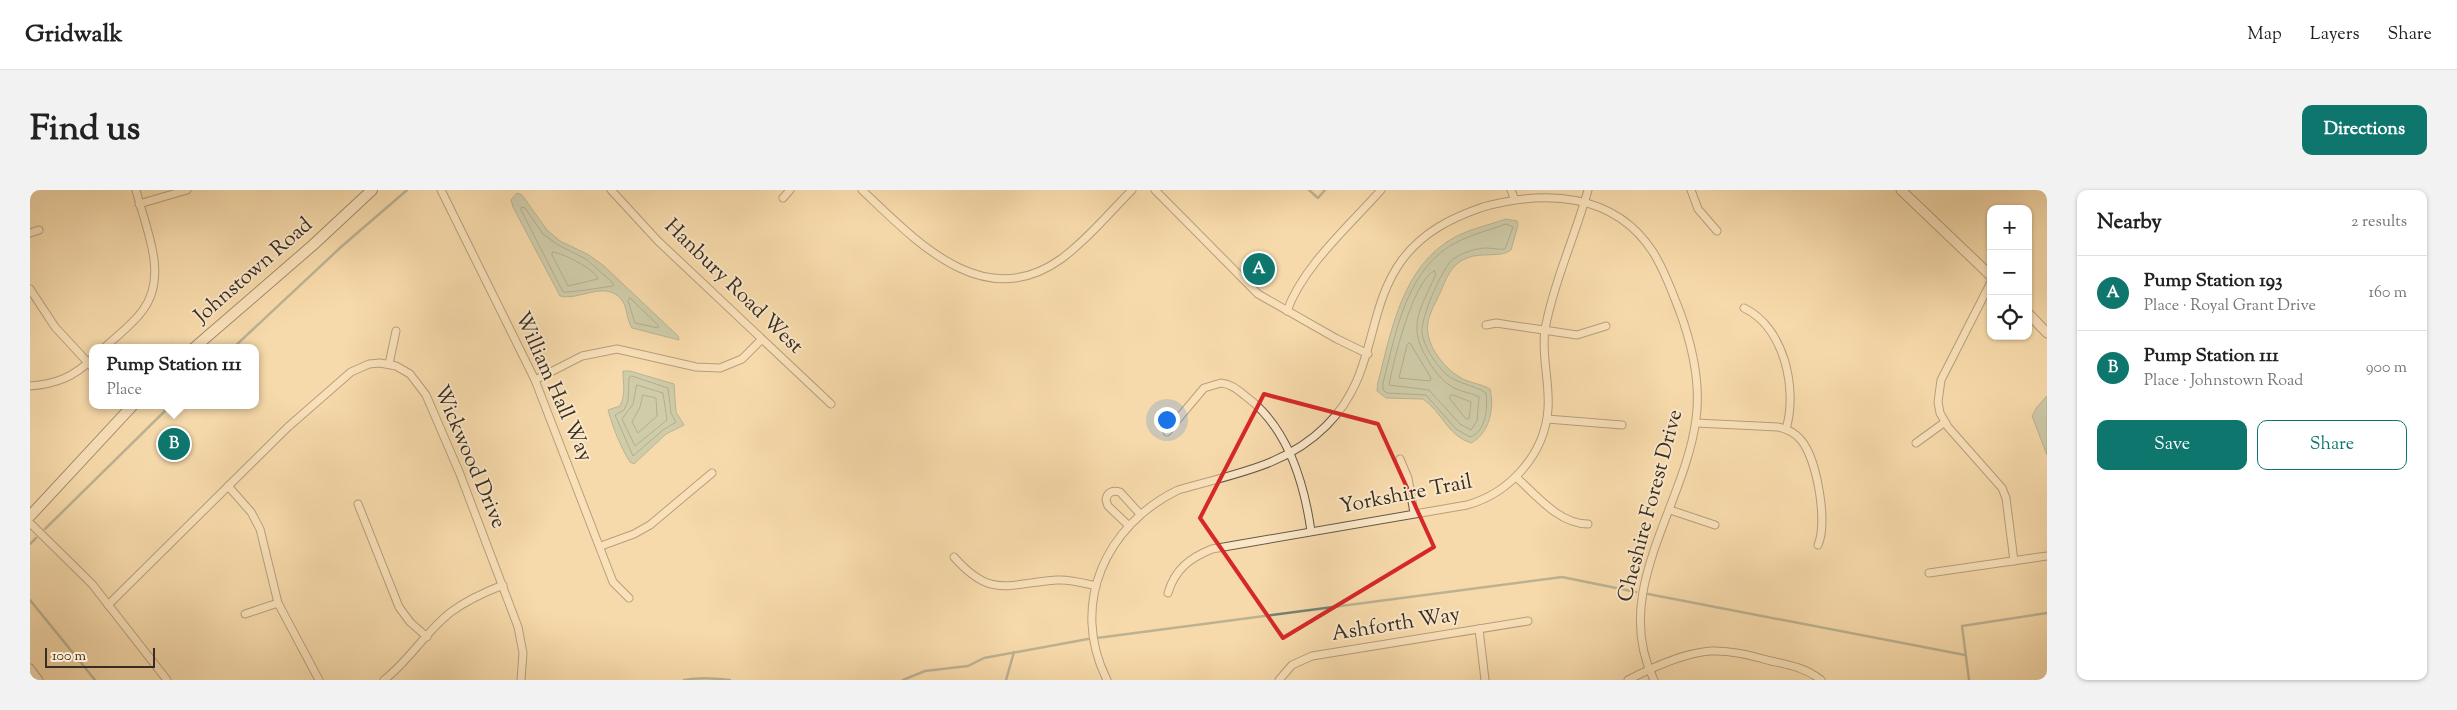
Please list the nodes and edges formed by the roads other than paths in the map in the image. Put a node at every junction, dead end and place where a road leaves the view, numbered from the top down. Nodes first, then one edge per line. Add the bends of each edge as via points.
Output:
1 (136, 190) edge
2 (187, 190) edge
3 (372, 190) edge
4 (380, 190) edge
5 (441, 190) edge
6 (790, 190) edge
7 (862, 190) edge
8 (1132, 190) edge
9 (1155, 190) edge
10 (1381, 190) edge
11 (1510, 190) edge
12 (1588, 190) edge
13 (1691, 190) edge
14 (1901, 190) edge
15 (611, 191) edge
16 (783, 198) dead end
17 (1514, 198) junction
18 (1585, 201) junction
19 (361, 202) junction
20 (139, 204) junction
21 (40, 230) dead end
22 (1717, 231) dead end
23 (30, 233) edge
24 (1987, 272) edge
25 (30, 289) edge
26 (1987, 290) edge
27 (1744, 308) dead end
28 (1287, 311) junction
29 (2032, 317) edge
30 (1486, 325) dead end
31 (1606, 326) dead end
32 (396, 331) dead end
33 (1545, 331) junction
34 (2047, 333) edge
35 (761, 340) junction
36 (108, 344) edge
37 (199, 344) edge
38 (1368, 354) junction
39 (89, 361) edge
40 (89, 364) edge
41 (389, 364) junction
42 (535, 380) junction
43 (30, 386) edge
44 (830, 404) dead end
45 (127, 409) edge
46 (1547, 419) junction
47 (1945, 422) junction
48 (1696, 423) junction
49 (1622, 425) dead end
50 (1786, 429) junction
51 (1167, 432) dead end
52 (1916, 443) dead end
53 (1288, 455) junction
54 (1400, 459) dead end
55 (712, 474) dead end
56 (1516, 477) junction
57 (228, 486) junction
58 (358, 504) dead end
59 (1670, 510) junction
60 (1140, 514) junction
61 (1414, 514) junction
62 (30, 516) edge
63 (30, 523) edge
64 (1588, 524) dead end
65 (1128, 525) junction
66 (1715, 525) dead end
67 (1311, 531) junction
68 (1818, 545) dead end
69 (601, 546) junction
70 (2047, 556) edge
71 (954, 557) dead end
72 (2014, 561) junction
73 (1929, 573) dead end
74 (502, 585) junction
75 (1096, 586) junction
76 (1168, 593) dead end
77 (629, 598) dead end
78 (278, 603) junction
79 (108, 605) junction
80 (245, 614) dead end
81 (1528, 622) dead end
82 (1479, 629) junction
83 (427, 637) junction
84 (30, 668) edge
85 (1649, 670) junction
86 (39, 680) edge
87 (167, 680) edge
88 (320, 680) edge
89 (384, 680) edge
90 (521, 680) edge
91 (1107, 680) edge
92 (1279, 680) edge
93 (1485, 680) edge
94 (1628, 680) edge
95 (1654, 680) edge
96 (1821, 680) edge

1 - 20 street
2 - 20 street
3 - 19 main road, Johnstown Road
4 - 19 main road, Johnstown Road
5 - 42 street, William Hall Way
6 - 16 street
7 - 8 street via 921,245 947,263 979,275 1005,278 1035,272 1063,258
9 - 28 street via 1250,286 1266,300
10 - 28 street via 1310,269
11 - 17 street
12 - 18 street, Yorkshire Trail
13 - 22 street via 1698,209
14 - 24 street
15 - 35 street, Hanbury Road West
17 - 18 street, Cheshire Forest Drive via 1547,194
17 - 38 street, Cheshire Forest Drive via 1455,218 1431,232 1411,250 1388,283
18 - 33 street, Yorkshire Trail
18 - 48 street, Cheshire Forest Drive via 1608,211 1637,233 1665,275 1685,326 1693,363 1698,396
19 - 37 main road, Johnstown Road
20 - 36 street via 155,266 154,287 142,312
21 - 23 street
25 - 39 street via 54,327
26 - 47 street via 1941,380 1938,402
27 - 50 street via 1764,322 1782,355 1790,392
28 - 38 street
29 - 34 street
30 - 33 street via 1496,323
31 - 33 street via 1577,335
32 - 41 street
33 - 46 street, Yorkshire Trail
35 - 42 street via 742,359 720,368 696,367 617,349 582,356
35 - 44 street, Hanbury Road West
38 - 53 street, Cheshire Forest Drive via 1342,409 1318,434
40 - 43 street via 60,382
41 - 57 street via 369,364 351,372
41 - 74 street, Wickwood Drive via 410,374 426,395
42 - 69 street, William Hall Way
45 - 62 main road
46 - 49 street
46 - 56 street, Yorkshire Trail via 1537,447
47 - 52 street
47 - 72 street via 2002,488
48 - 50 street
48 - 59 street, Cheshire Forest Drive
50 - 68 street via 1801,439 1811,455 1822,522
51 - 53 street via 1204,388 1217,383 1227,384 1270,418 1283,438
53 - 60 street, Cheshire Forest Drive via 1262,467 1178,490
53 - 67 street via 1303,489
54 - 61 street via 1408,478
55 - 69 street via 650,525
56 - 61 street, Yorkshire Trail via 1502,489 1476,502
56 - 64 street via 1557,512 1574,522
57 - 78 street via 251,512 260,529
57 - 79 street
58 - 83 street via 399,607
59 - 66 street
59 - 85 street, Cheshire Forest Drive via 1644,584 1640,608 1642,648
60 - 65 street, Cheshire Forest Drive
60 - 65 street via 1120,492 1107,494 1108,506
61 - 67 street, Yorkshire Trail
63 - 79 street
65 - 75 street, Cheshire Forest Drive via 1107,557
67 - 76 street, Yorkshire Trail via 1223,546 1198,555 1177,572
69 - 77 street, William Hall Way via 613,582
70 - 72 street
71 - 75 street via 968,573 998,586 1064,580
72 - 73 street
74 - 83 street via 457,608
74 - 90 street, Wickwood Drive via 521,640
75 - 91 street, Cheshire Forest Drive via 1094,640
78 - 80 street
78 - 88 street
79 - 87 street
81 - 82 street, Ashforth Way
82 - 92 street, Ashforth Way via 1306,658 1292,665
82 - 93 street
83 - 89 street
84 - 86 street
85 - 94 street
85 - 95 street, Cheshire Forest Drive
85 - 96 street via 1694,653 1712,651 1789,664

